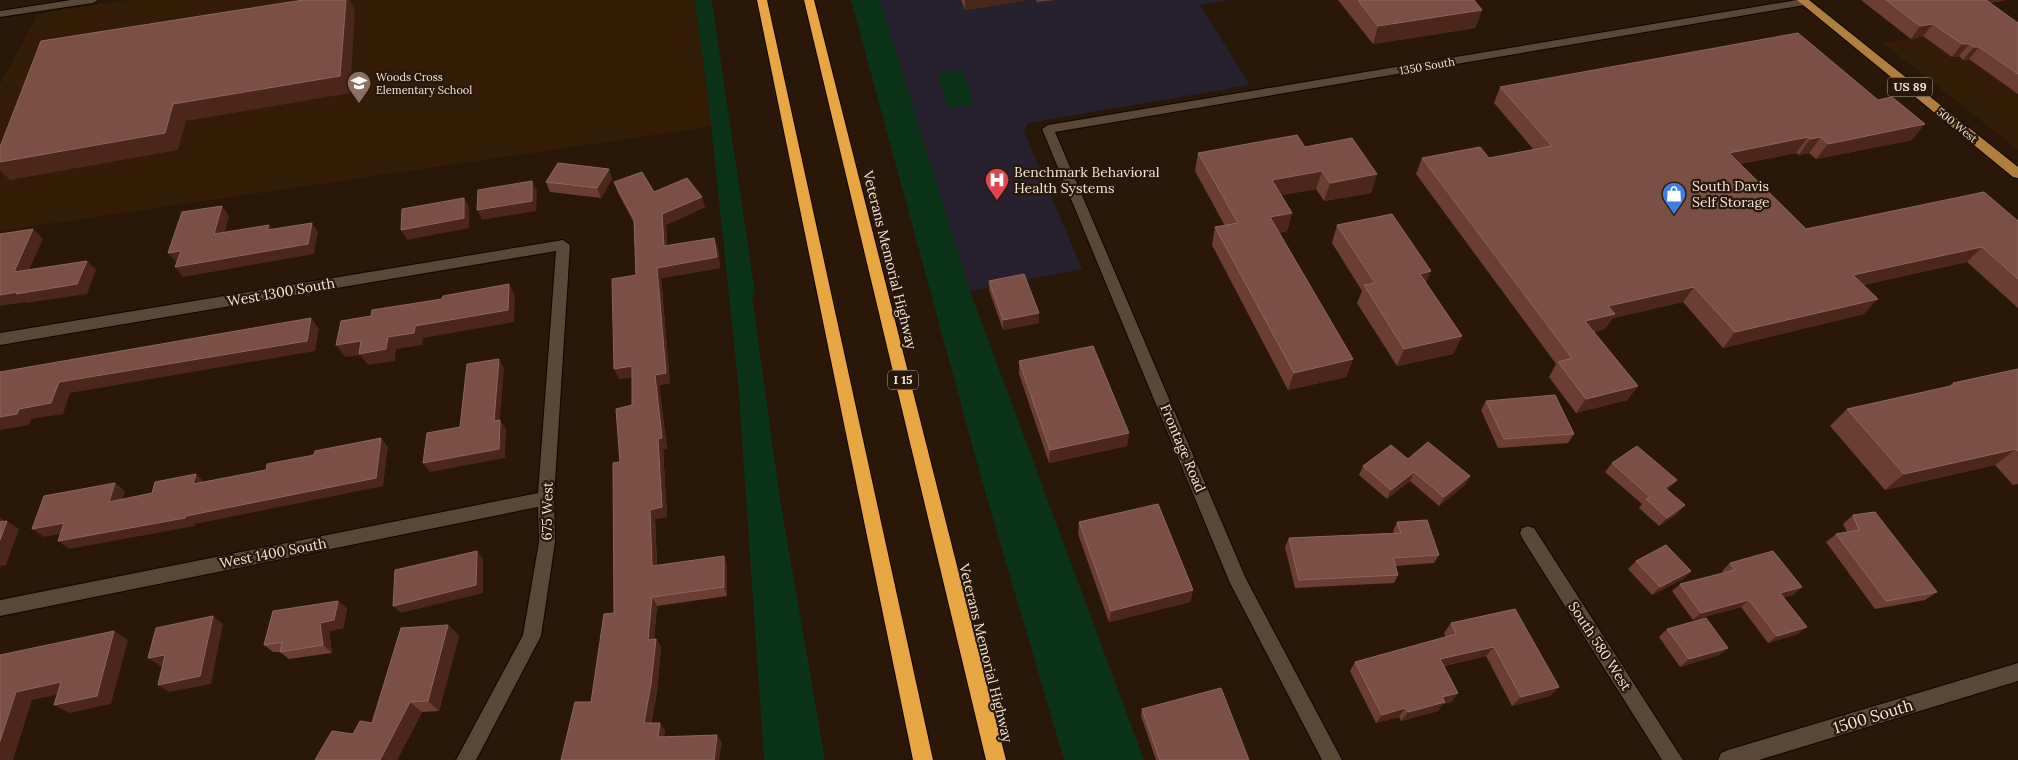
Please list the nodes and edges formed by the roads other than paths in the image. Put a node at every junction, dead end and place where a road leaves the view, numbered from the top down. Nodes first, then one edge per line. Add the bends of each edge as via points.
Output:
1 (93, 0) edge
2 (762, 0) edge
3 (809, 0) edge
4 (1804, 1) edge
5 (0, 14) edge
6 (1048, 129) joint
7 (2018, 174) edge
8 (563, 244) joint
9 (0, 339) edge
10 (546, 498) junction
11 (1528, 533) dead end
12 (0, 608) edge
13 (2018, 672) edge
14 (1756, 756) edge
15 (466, 760) edge
16 (923, 760) edge
17 (996, 760) edge
18 (1332, 760) edge
19 (1673, 760) edge
20 (1728, 760) edge

1 - 5 street
2 - 16 highway
3 - 17 highway, Veterans Memorial Highway / I 15
4 - 6 street, 1350 South
4 - 7 main road, 500 West / US 89
6 - 18 street, Frontage Road via 1239,583
8 - 9 street, West 1300 South
8 - 10 street, 675 West
10 - 12 street, West 1400 South
10 - 15 street, 675 West via 548,542 532,636
11 - 19 street, South 580 West
13 - 14 street, 1500 South
14 - 20 street, 1500 South

